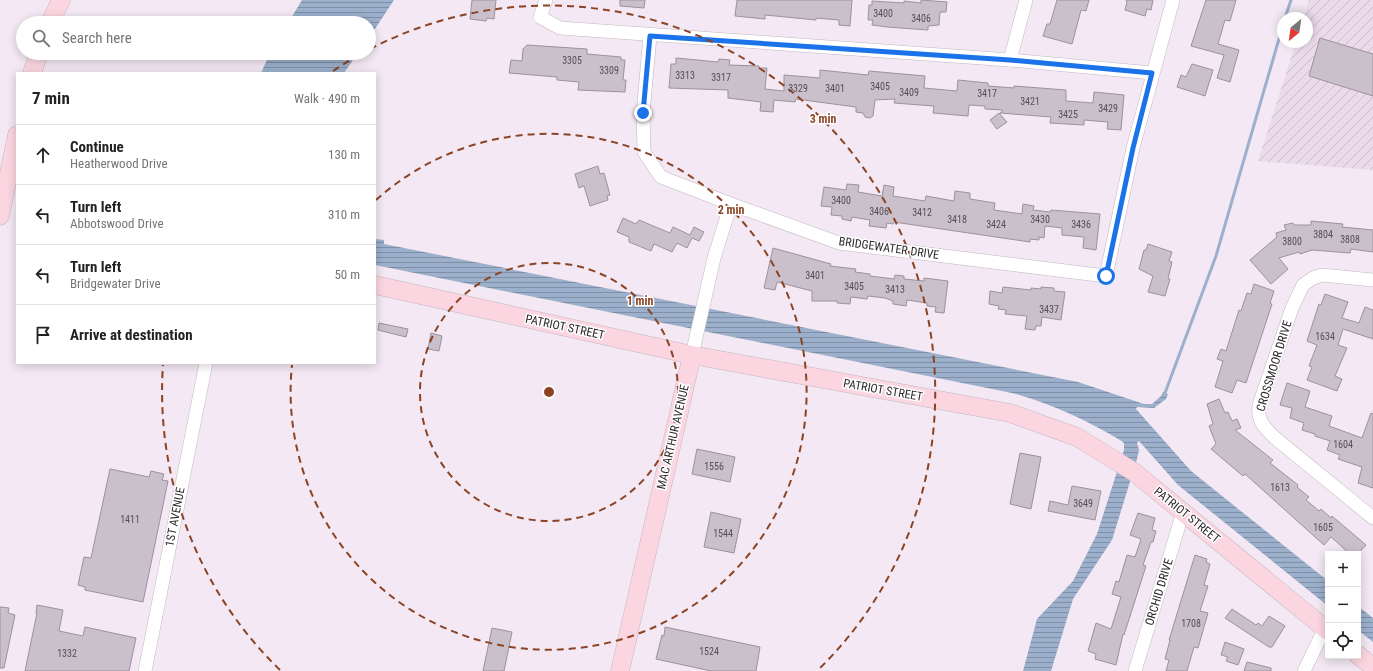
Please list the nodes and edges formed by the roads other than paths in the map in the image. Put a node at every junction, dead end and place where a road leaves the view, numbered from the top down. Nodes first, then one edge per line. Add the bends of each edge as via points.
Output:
1 (61, 0) edge
2 (546, 0) edge
3 (1026, 0) edge
4 (1173, 0) edge
5 (53, 16) edge
6 (650, 36) junction
7 (37, 60) edge
8 (1010, 60) junction
9 (32, 72) edge
10 (1152, 73) junction
11 (16, 143) edge
12 (732, 204) junction
13 (6, 211) edge
14 (1373, 280) edge
15 (376, 285) edge
16 (692, 355) junction
17 (206, 364) edge
18 (1183, 512) junction
19 (1373, 518) edge
20 (1325, 629) edge
21 (1325, 632) edge
22 (1361, 657) edge
23 (1373, 667) edge
24 (144, 671) edge
25 (620, 671) edge
26 (1134, 671) edge
27 (1304, 671) edge

1 - 5 main road
2 - 6 street via 540,17 560,28
3 - 8 street
4 - 10 street
6 - 8 street
6 - 12 street, BRIDGEWATER DRIVE via 643,113 644,152 661,177
7 - 9 main road
8 - 10 street
10 - 12 street, BRIDGEWATER DRIVE via 1106,276 839,243
11 - 13 main road
12 - 16 street, MAC ARTHUR AVENUE via 714,258
14 - 19 street, CROSSMOOR DRIVE via 1322,275 1303,285 1292,308 1259,404 1258,414 1263,426 1274,436
15 - 16 main road, PATRIOT STREET
16 - 18 main road, PATRIOT STREET via 1010,413 1077,437 1134,472
16 - 25 main road, MAC ARTHUR AVENUE
17 - 24 street, 1ST AVENUE
18 - 20 main road, PATRIOT STREET
18 - 26 street, ORCHID DRIVE
21 - 27 street
22 - 23 main road

